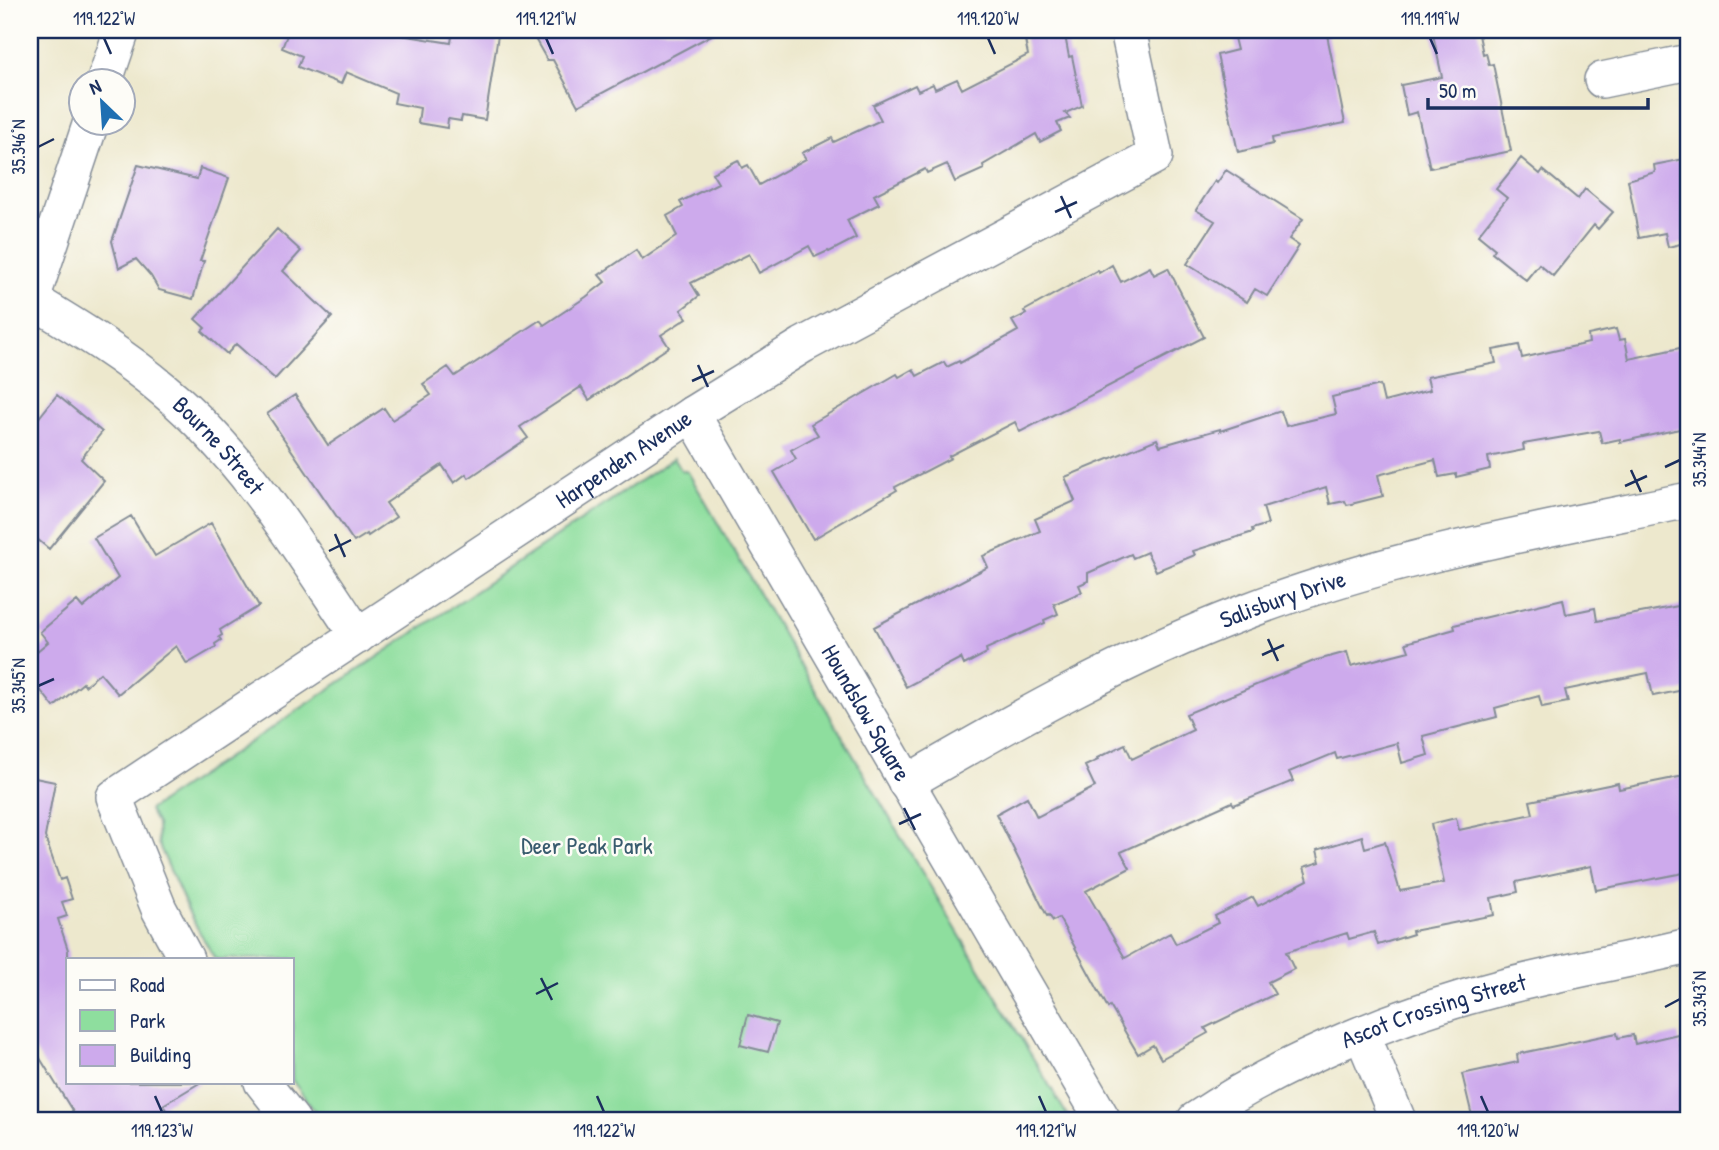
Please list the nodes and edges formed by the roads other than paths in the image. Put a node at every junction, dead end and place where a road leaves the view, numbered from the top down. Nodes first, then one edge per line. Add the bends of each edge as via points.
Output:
1 (122, 30) edge
2 (1128, 30) edge
3 (1689, 61) edge
4 (110, 66) edge
5 (1602, 80) dead end
6 (86, 136) edge
7 (31, 302) edge
8 (692, 414) junction
9 (1689, 500) edge
10 (358, 636) junction
11 (906, 783) junction
12 (1689, 946) edge
13 (185, 958) edge
14 (1362, 1034) junction
15 (264, 1084) edge
16 (292, 1120) edge
17 (1103, 1120) edge
18 (1195, 1120) edge
19 (1398, 1120) edge

1 - 4 street
2 - 8 street, Harpenden Avenue via 1155,156 803,345
3 - 5 street
6 - 7 street
7 - 10 street, Bourne Street via 111,348 166,391 216,439 261,493
8 - 10 street, Harpenden Avenue
8 - 11 street, Houndslow Square
9 - 11 street, Salisbury Drive via 1456,548 1243,612 1140,655 1055,698
10 - 13 street, Harpenden Avenue via 114,797 159,909
11 - 17 street, Houndslow Square
12 - 14 street, Ascot Crossing Street via 1506,986
14 - 18 street, Ascot Crossing Street via 1282,1070
14 - 19 street
15 - 16 street

